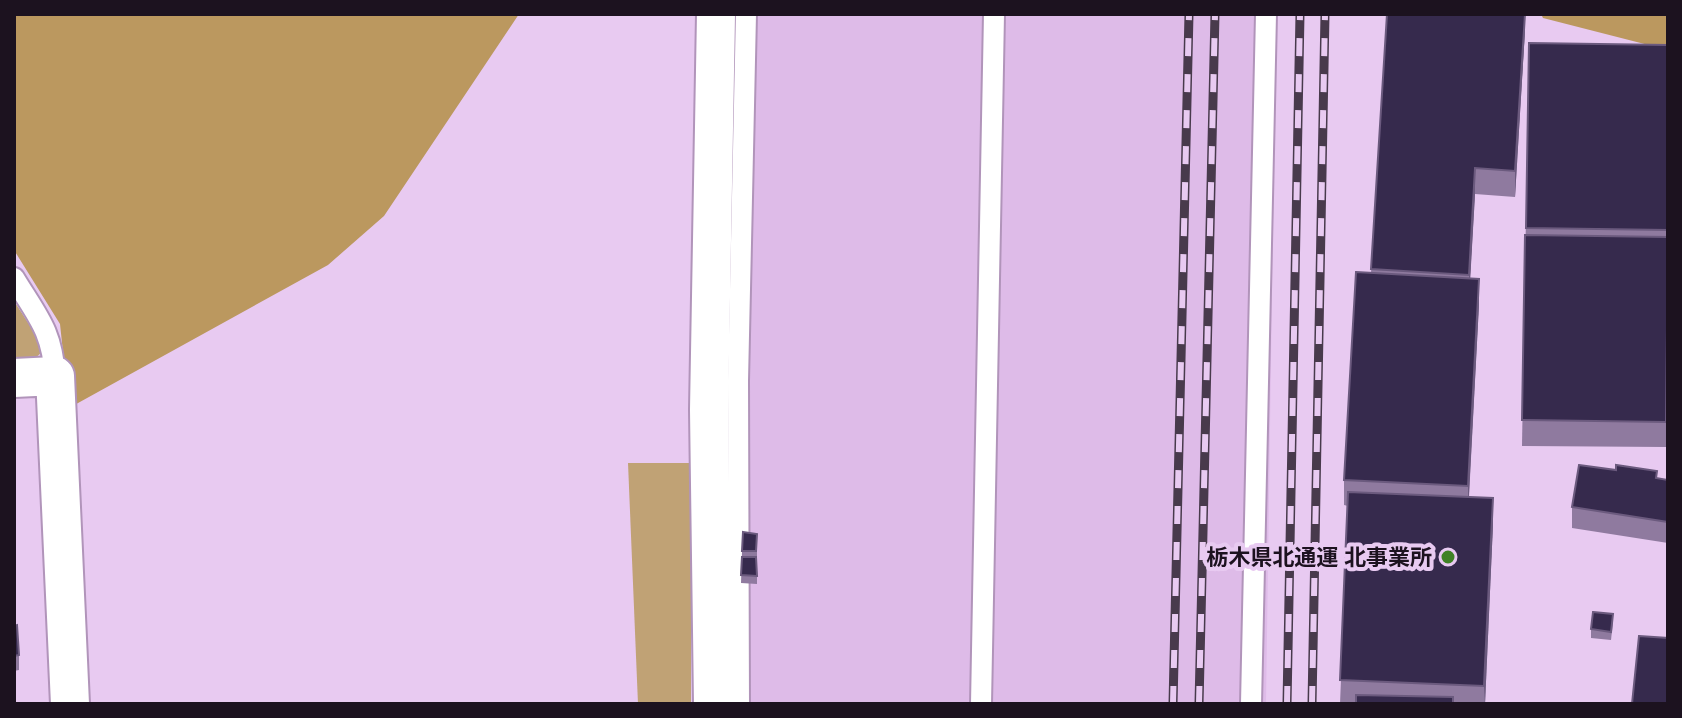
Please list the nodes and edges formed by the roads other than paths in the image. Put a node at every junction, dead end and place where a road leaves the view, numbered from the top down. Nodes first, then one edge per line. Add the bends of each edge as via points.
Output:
1 (716, 14) edge
2 (746, 14) edge
3 (994, 14) edge
4 (1266, 14) edge
5 (14, 278) edge
6 (55, 376) junction
7 (14, 378) edge
8 (70, 704) edge
9 (713, 704) edge
10 (739, 704) edge
11 (981, 704) edge
12 (1251, 704) edge

1 - 9 street via 709,410
2 - 10 lane via 738,381
3 - 11 lane
4 - 12 lane
5 - 6 lane via 47,331
6 - 7 street
6 - 8 street

